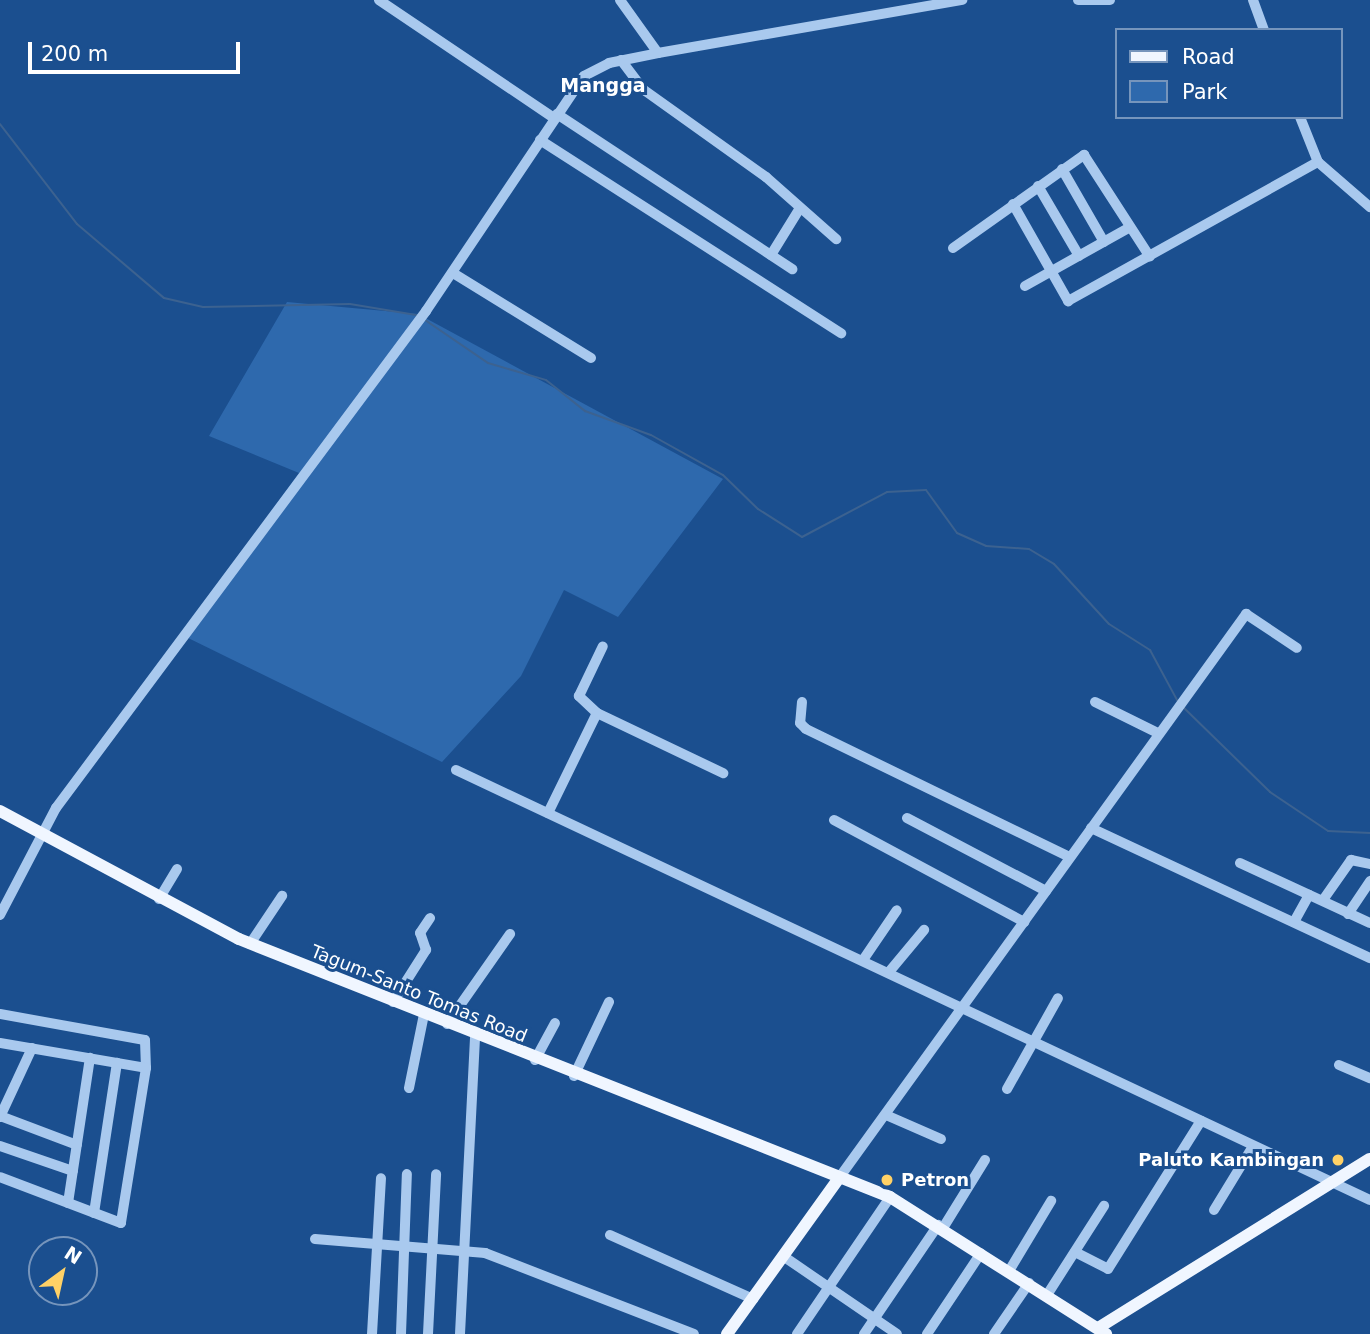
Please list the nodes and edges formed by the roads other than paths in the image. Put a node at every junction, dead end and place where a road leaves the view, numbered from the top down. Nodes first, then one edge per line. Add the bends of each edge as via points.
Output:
1 (379, 0) edge
2 (620, 0) edge
3 (962, 0) edge
4 (1078, 0) edge
5 (1110, 0) edge
6 (1253, 0) edge
7 (1263, 28) edge
8 (658, 53) junction
9 (621, 61) junction
10 (556, 116) junction
11 (1301, 119) edge
12 (540, 140) junction
13 (1318, 162) junction
14 (1062, 169) junction
15 (1038, 186) junction
16 (1013, 204) junction
17 (1370, 207) edge
18 (800, 208) junction
19 (1130, 227) junction
20 (836, 239) dead end
21 (1104, 242) junction
22 (953, 248) dead end
23 (771, 255) junction
24 (1079, 256) junction
25 (1150, 257) junction
26 (792, 269) dead end
27 (1052, 272) junction
28 (453, 273) junction
29 (1025, 286) dead end
30 (841, 332) dead end
31 (591, 358) dead end
32 (603, 646) dead end
33 (1297, 648) dead end
34 (802, 702) dead end
35 (1095, 702) dead end
36 (597, 713) junction
37 (1158, 733) junction
38 (456, 770) dead end
39 (723, 773) dead end
40 (0, 811) edge
41 (548, 813) junction
42 (907, 818) dead end
43 (834, 820) dead end
44 (1091, 828) junction
45 (41, 832) junction
46 (1070, 857) junction
47 (1240, 863) dead end
48 (1370, 864) edge
49 (177, 869) dead end
50 (1370, 881) edge
51 (1046, 891) junction
52 (1309, 895) junction
53 (282, 896) dead end
54 (159, 898) junction
55 (1323, 900) junction
56 (897, 910) dead end
57 (1348, 914) junction
58 (0, 915) edge
59 (430, 918) dead end
60 (1024, 922) junction
61 (1294, 922) junction
62 (1370, 923) edge
63 (924, 930) dead end
64 (510, 934) dead end
65 (250, 944) junction
66 (1370, 958) edge
67 (863, 960) junction
68 (889, 972) junction
69 (1058, 998) dead end
70 (393, 1002) junction
71 (610, 1002) dead end
72 (962, 1009) junction
73 (0, 1014) edge
74 (424, 1014) junction
75 (555, 1023) dead end
76 (447, 1024) junction
77 (475, 1035) junction
78 (1035, 1042) junction
79 (1, 1046) edge
80 (32, 1048) junction
81 (90, 1058) junction
82 (535, 1060) junction
83 (117, 1063) junction
84 (1339, 1065) dead end
85 (146, 1068) junction
86 (575, 1076) junction
87 (1370, 1078) edge
88 (409, 1088) dead end
89 (1007, 1090) dead end
90 (886, 1115) junction
91 (0, 1117) edge
92 (1201, 1121) junction
93 (941, 1139) dead end
94 (77, 1145) junction
95 (0, 1146) edge
96 (1253, 1146) junction
97 (985, 1160) dead end
98 (1370, 1160) edge
99 (73, 1171) junction
100 (407, 1174) dead end
101 (436, 1174) dead end
102 (0, 1177) edge
103 (381, 1178) dead end
104 (839, 1178) junction
105 (1333, 1182) junction
106 (890, 1197) junction
107 (1370, 1200) edge
108 (1051, 1201) dead end
109 (68, 1203) junction
110 (1104, 1206) dead end
111 (1214, 1210) dead end
112 (94, 1213) junction
113 (941, 1226) junction
114 (610, 1235) dead end
115 (315, 1239) dead end
116 (377, 1242) junction
117 (404, 1244) junction
118 (432, 1246) junction
119 (462, 1248) junction
120 (1074, 1252) junction
121 (981, 1253) junction
122 (783, 1256) junction
123 (1009, 1271) junction
124 (1028, 1283) junction
125 (829, 1287) junction
126 (1047, 1295) junction
127 (753, 1299) junction
128 (875, 1318) junction
129 (1104, 1332) edge
130 (372, 1334) edge
131 (401, 1334) edge
132 (428, 1334) edge
133 (460, 1334) edge
134 (694, 1334) edge
135 (727, 1334) edge
136 (797, 1334) edge
137 (864, 1334) edge
138 (897, 1334) edge
139 (927, 1334) edge
140 (994, 1334) edge

1 - 10 street
2 - 8 street
3 - 8 street
4 - 5 street
6 - 7 street
8 - 9 street
9 - 10 street via 591,70
9 - 18 street via 644,90
10 - 12 street
10 - 23 street
11 - 13 street
12 - 28 street
12 - 30 street
13 - 17 street
13 - 25 street
14 - 15 street
14 - 19 street via 1087,156
14 - 21 street
15 - 16 street
15 - 24 street
16 - 22 street
16 - 27 street
18 - 20 street
18 - 23 street
19 - 21 street
19 - 25 street
21 - 24 street
23 - 26 street
24 - 27 street
25 - 27 street via 1068,301
27 - 29 street
28 - 31 street
28 - 45 street
32 - 36 street via 579,696
33 - 37 street via 1246,614
34 - 46 street via 806,729
35 - 37 street
36 - 39 street
36 - 41 street
37 - 44 street
38 - 41 street
40 - 45 main road, Tagum-Santo Tomas Road
41 - 67 street
42 - 51 street
43 - 60 street
44 - 46 street
44 - 61 street
45 - 54 main road, Tagum-Santo Tomas Road
45 - 58 street
46 - 51 street
47 - 52 street
48 - 55 street via 1351,860
49 - 54 street
50 - 57 street
51 - 60 street
52 - 55 street
52 - 61 street
53 - 65 street
54 - 65 main road, Tagum-Santo Tomas Road
55 - 57 street
56 - 67 street
57 - 62 street
59 - 70 street via 420,933 426,950
60 - 72 street
61 - 66 street
63 - 68 street
64 - 76 street
65 - 70 main road, Tagum-Santo Tomas Road
67 - 68 street
68 - 72 street
69 - 78 street
70 - 74 main road, Tagum-Santo Tomas Road
71 - 86 street
72 - 78 street
72 - 90 street
73 - 85 street via 145,1040
74 - 76 main road, Tagum-Santo Tomas Road
74 - 88 street
75 - 82 street
76 - 77 main road, Tagum-Santo Tomas Road
77 - 82 main road, Tagum-Santo Tomas Road
77 - 119 street
78 - 89 street
78 - 92 street
79 - 80 street
80 - 81 street
80 - 91 street
81 - 83 street
81 - 94 street
82 - 86 main road, Tagum-Santo Tomas Road
83 - 85 street
83 - 112 street
84 - 87 street
85 - 112 street via 121,1223
86 - 104 main road, Tagum-Santo Tomas Road
90 - 93 street
90 - 104 street
91 - 94 street
92 - 96 street
92 - 120 street via 1108,1269
94 - 99 street
95 - 99 street
96 - 105 street
96 - 111 street
97 - 113 street
98 - 105 main road
99 - 109 street
100 - 117 street
101 - 118 street
102 - 109 street
103 - 116 street
104 - 106 main road, Tagum-Santo Tomas Road
104 - 122 main road
105 - 107 street
105 - 129 main road
106 - 113 main road, Tagum-Santo Tomas Road
106 - 125 street
108 - 123 street
109 - 112 street
110 - 120 street
113 - 121 main road, Tagum-Santo Tomas Road
113 - 128 street
114 - 127 street
115 - 116 street
116 - 117 street
116 - 130 street
117 - 118 street
117 - 131 street
118 - 119 street
118 - 132 street
119 - 133 street
119 - 134 street via 525,1265
120 - 126 street
121 - 123 main road, Tagum-Santo Tomas Road
121 - 139 street
122 - 125 street
122 - 127 main road
123 - 124 main road, Tagum-Santo Tomas Road
124 - 126 main road, Tagum-Santo Tomas Road
124 - 140 street
125 - 128 street
125 - 136 street
126 - 129 main road, Tagum-Santo Tomas Road
127 - 135 main road
128 - 137 street
128 - 138 street

